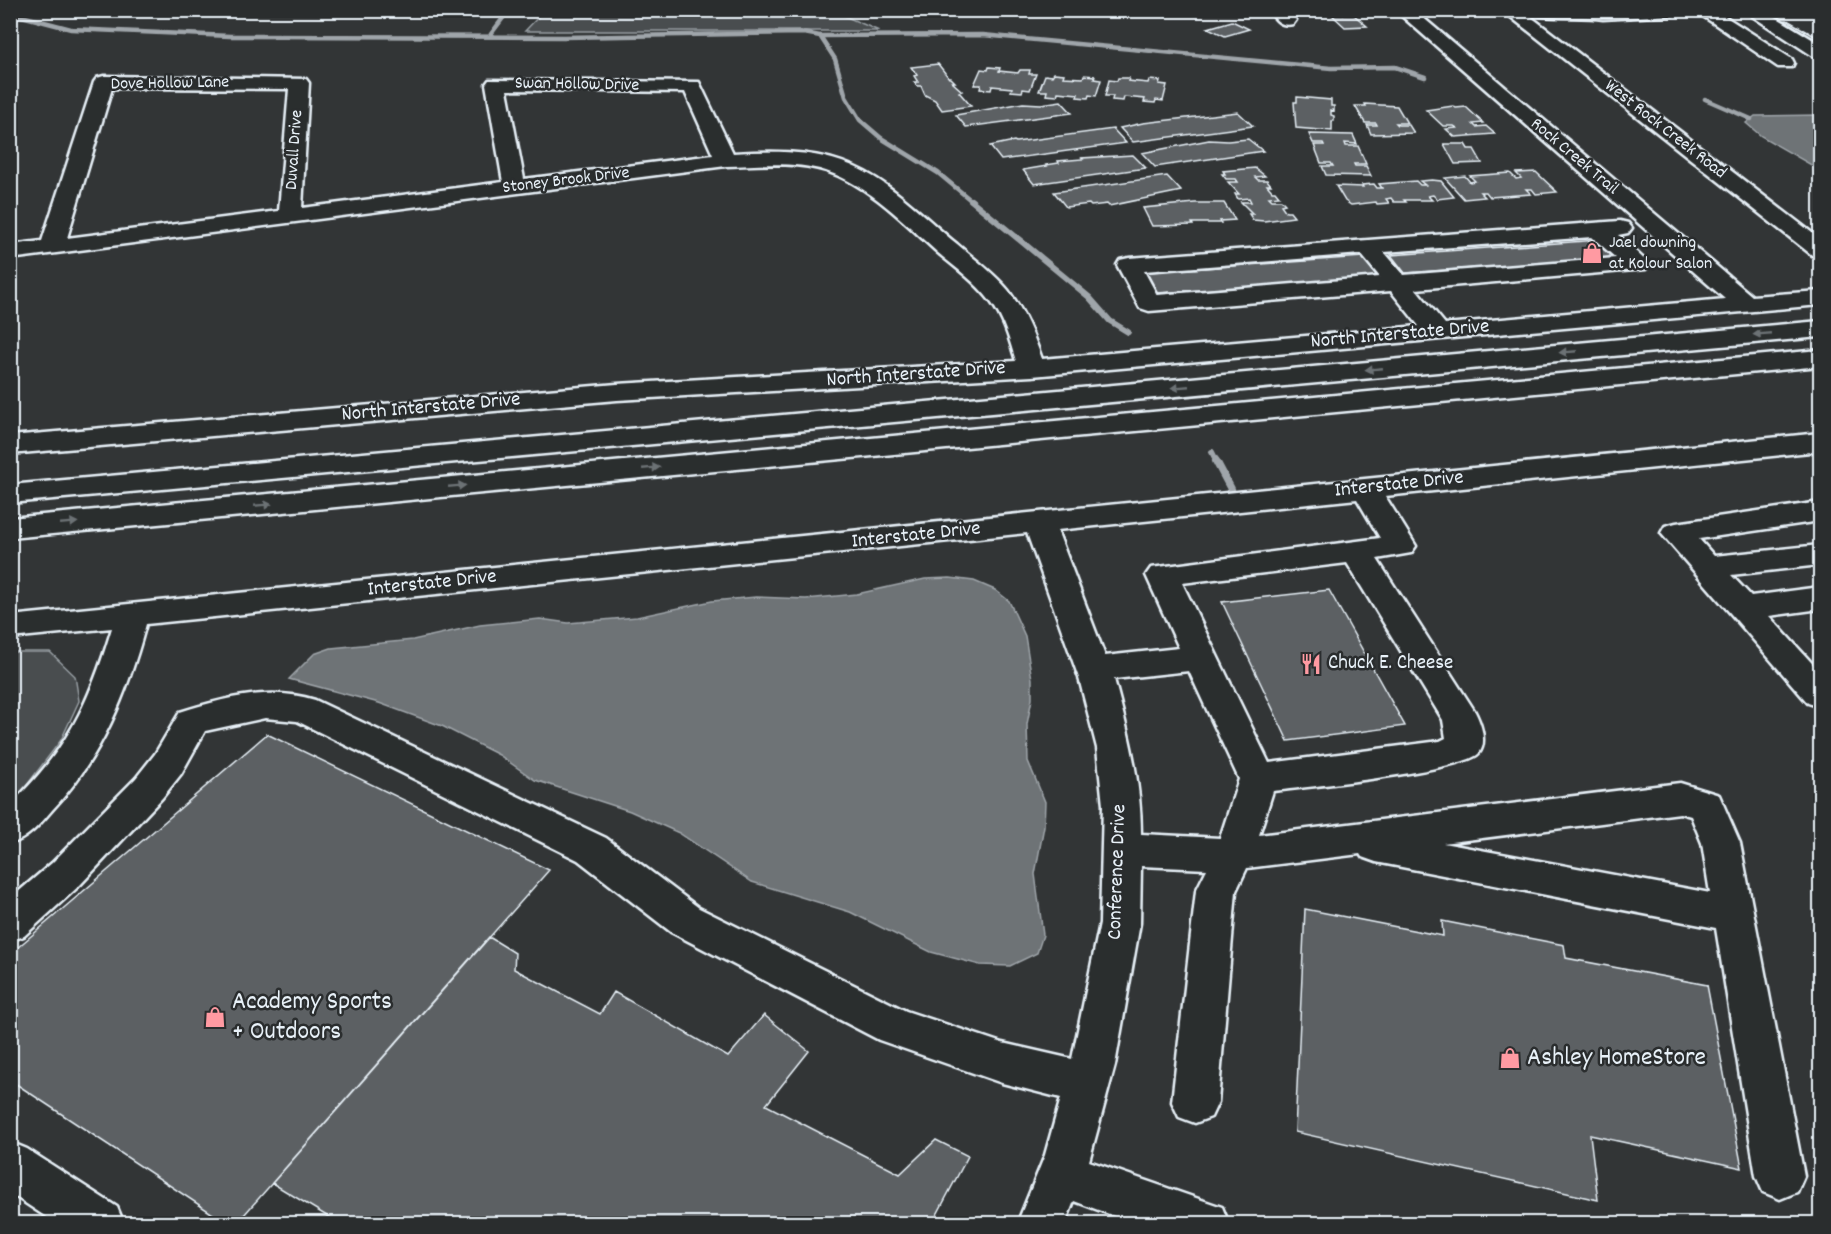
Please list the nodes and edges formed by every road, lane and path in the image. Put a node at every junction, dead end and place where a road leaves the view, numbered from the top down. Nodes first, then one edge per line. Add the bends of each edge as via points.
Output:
1 (1403, 10) edge
2 (1510, 10) edge
3 (1673, 10) edge
4 (1702, 10) edge
5 (1784, 10) edge
6 (1590, 11) edge
7 (1753, 11) edge
8 (1535, 19) edge
9 (1821, 52) edge
10 (1785, 63) dead end
11 (300, 83) joint
12 (726, 160) junction
13 (515, 188) junction
14 (290, 217) junction
15 (1655, 226) junction
16 (1598, 230) junction
17 (1367, 246) junction
18 (52, 247) junction
19 (1817, 247) edge
20 (10, 252) edge
21 (1399, 284) junction
22 (1821, 298) edge
23 (1746, 304) junction
24 (1821, 328) edge
25 (1437, 331) junction
26 (1821, 358) edge
27 (1032, 368) junction
28 (1821, 442) edge
29 (10, 445) edge
30 (1366, 489) junction
31 (10, 494) edge
32 (1821, 512) edge
33 (1039, 524) junction
34 (10, 528) edge
35 (1356, 551) junction
36 (1821, 555) edge
37 (1706, 567) junction
38 (1821, 598) edge
39 (1744, 608) junction
40 (132, 614) junction
41 (10, 627) edge
42 (1200, 658) junction
43 (1094, 669) junction
44 (1821, 694) edge
45 (1258, 779) junction
46 (10, 829) edge
47 (1346, 840) junction
48 (1121, 849) junction
49 (1234, 854) junction
50 (1733, 914) junction
51 (10, 924) edge
52 (1088, 1084) junction
53 (1195, 1102) dead end
54 (10, 1165) edge
55 (1061, 1174) junction
56 (1780, 1176) dead end
57 (100, 1224) edge
58 (1041, 1224) edge
59 (1205, 1224) edge

1 - 15 main road, Rock Creek Trail
2 - 8 main road, West Rock Creek Road
3 - 6 main road via 1603,14
4 - 10 main road
5 - 7 main road
6 - 8 main road
7 - 9 main road
8 - 19 main road, West Rock Creek Road
11 - 14 main road, Duvall Drive
11 - 18 main road, Dove Hollow Lane via 104,82
12 - 13 main road, Stoney Brook Drive
12 - 13 main road, Swan Hollow Drive via 692,86 496,84
12 - 27 main road, Stoney Brook Drive via 805,160 838,168 867,183 995,291 1011,315
13 - 14 main road, Stoney Brook Drive
14 - 18 main road, Stoney Brook Drive
15 - 16 main road
15 - 23 main road, Rock Creek Trail
16 - 17 main road
16 - 21 main road via 1637,264
17 - 21 main road
17 - 21 main road via 1129,265 1149,303
18 - 20 main road, Stoney Brook Drive
21 - 25 main road
22 - 23 main road, North Interstate Drive
23 - 25 main road, North Interstate Drive
24 -> 31 main road
25 - 27 main road, North Interstate Drive
34 -> 26 main road
27 - 29 main road, North Interstate Drive via 617,392
28 - 30 main road, Interstate Drive
30 - 33 main road, Interstate Drive
30 - 35 main road via 1400,546
32 - 37 main road via 1676,533
33 - 40 main road, Interstate Drive
33 - 43 main road, Conference Drive
35 - 42 main road via 1162,574
35 - 45 main road via 1461,719 1465,745 1445,754
36 - 37 main road
37 - 39 main road
38 - 39 main road
39 - 44 main road
40 - 41 main road, Interstate Drive
40 - 46 main road via 117,668 93,727 75,757 37,804
42 - 43 main road
42 - 45 main road
43 - 48 main road, Conference Drive via 1120,776
45 - 49 main road
47 - 49 main road
47 - 50 main road
47 - 50 main road via 1680,798 1706,805 1721,843
48 - 49 main road
48 - 52 main road, Conference Drive via 1120,923
49 - 53 main road via 1216,891
50 - 56 main road
51 - 52 main road via 66,874 149,788 193,722 265,705 303,709 592,849 686,920 894,1026 1002,1063
52 - 55 main road, Conference Drive
54 - 57 main road
55 - 58 main road, Conference Drive
55 - 59 main road

